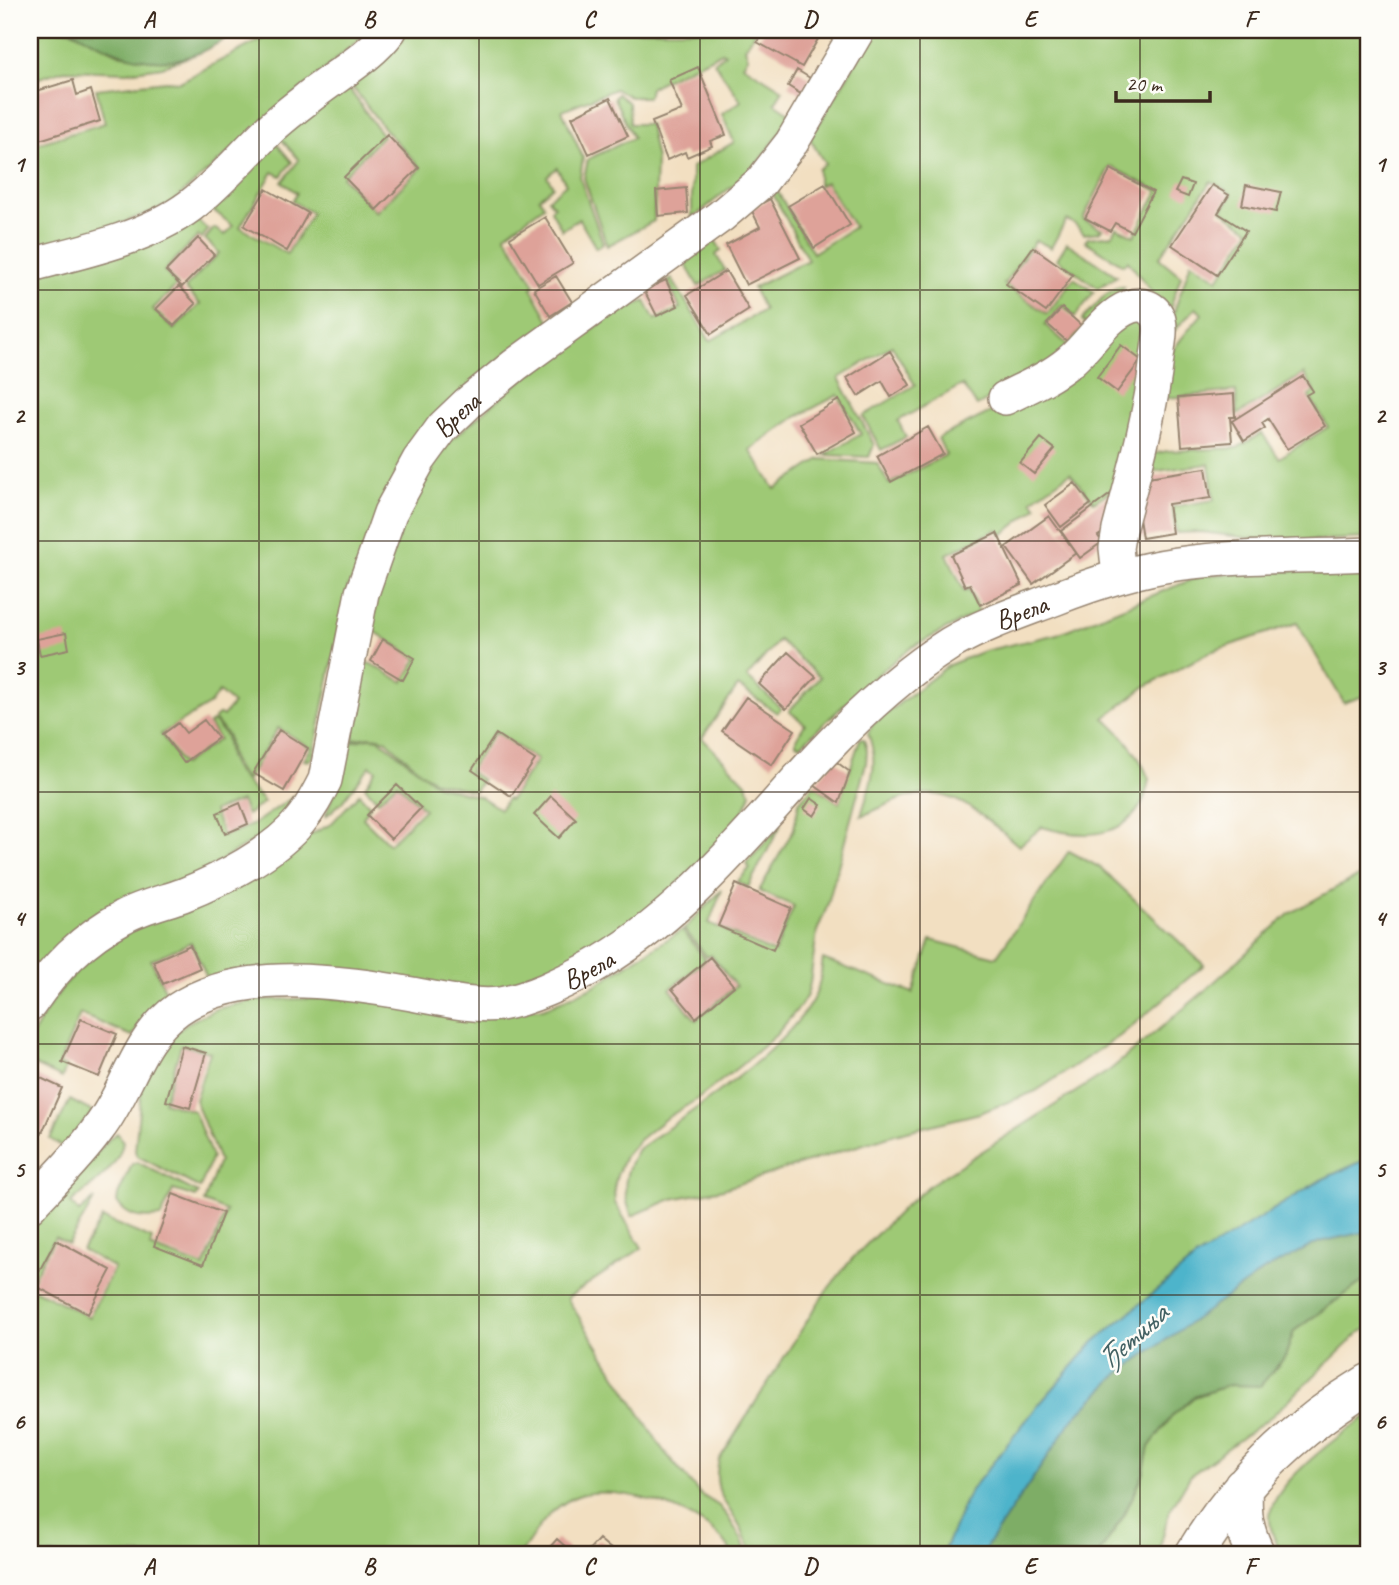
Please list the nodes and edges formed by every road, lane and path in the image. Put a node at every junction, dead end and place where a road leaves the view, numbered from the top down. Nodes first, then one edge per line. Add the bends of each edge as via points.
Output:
1 (390, 30) edge
2 (858, 30) edge
3 (30, 265) edge
4 (1005, 398) dead end
5 (1369, 554) edge
6 (1119, 576) junction
7 (30, 1004) edge
8 (30, 1206) edge
9 (1369, 1384) edge
10 (1243, 1487) junction
11 (1194, 1555) edge
12 (1255, 1555) edge

1 - 3 street via 359,60 267,131 188,208 93,250
2 - 7 street, Врела via 792,142 761,182 468,402 419,460 390,513 362,593 325,779 299,824 235,871 96,932 68,954
4 - 6 street via 1069,362 1122,310 1145,306 1156,313 1160,326 1151,403 1119,530
5 - 6 street, Врела via 1227,558
6 - 8 street, Врела via 984,626 926,660 827,747 689,897 639,937 555,985 498,1004 314,981 250,984 208,993 179,1009 156,1028 141,1049 101,1127
9 - 10 main road via 1315,1421
10 - 11 main road
10 - 12 main road via 1244,1531

